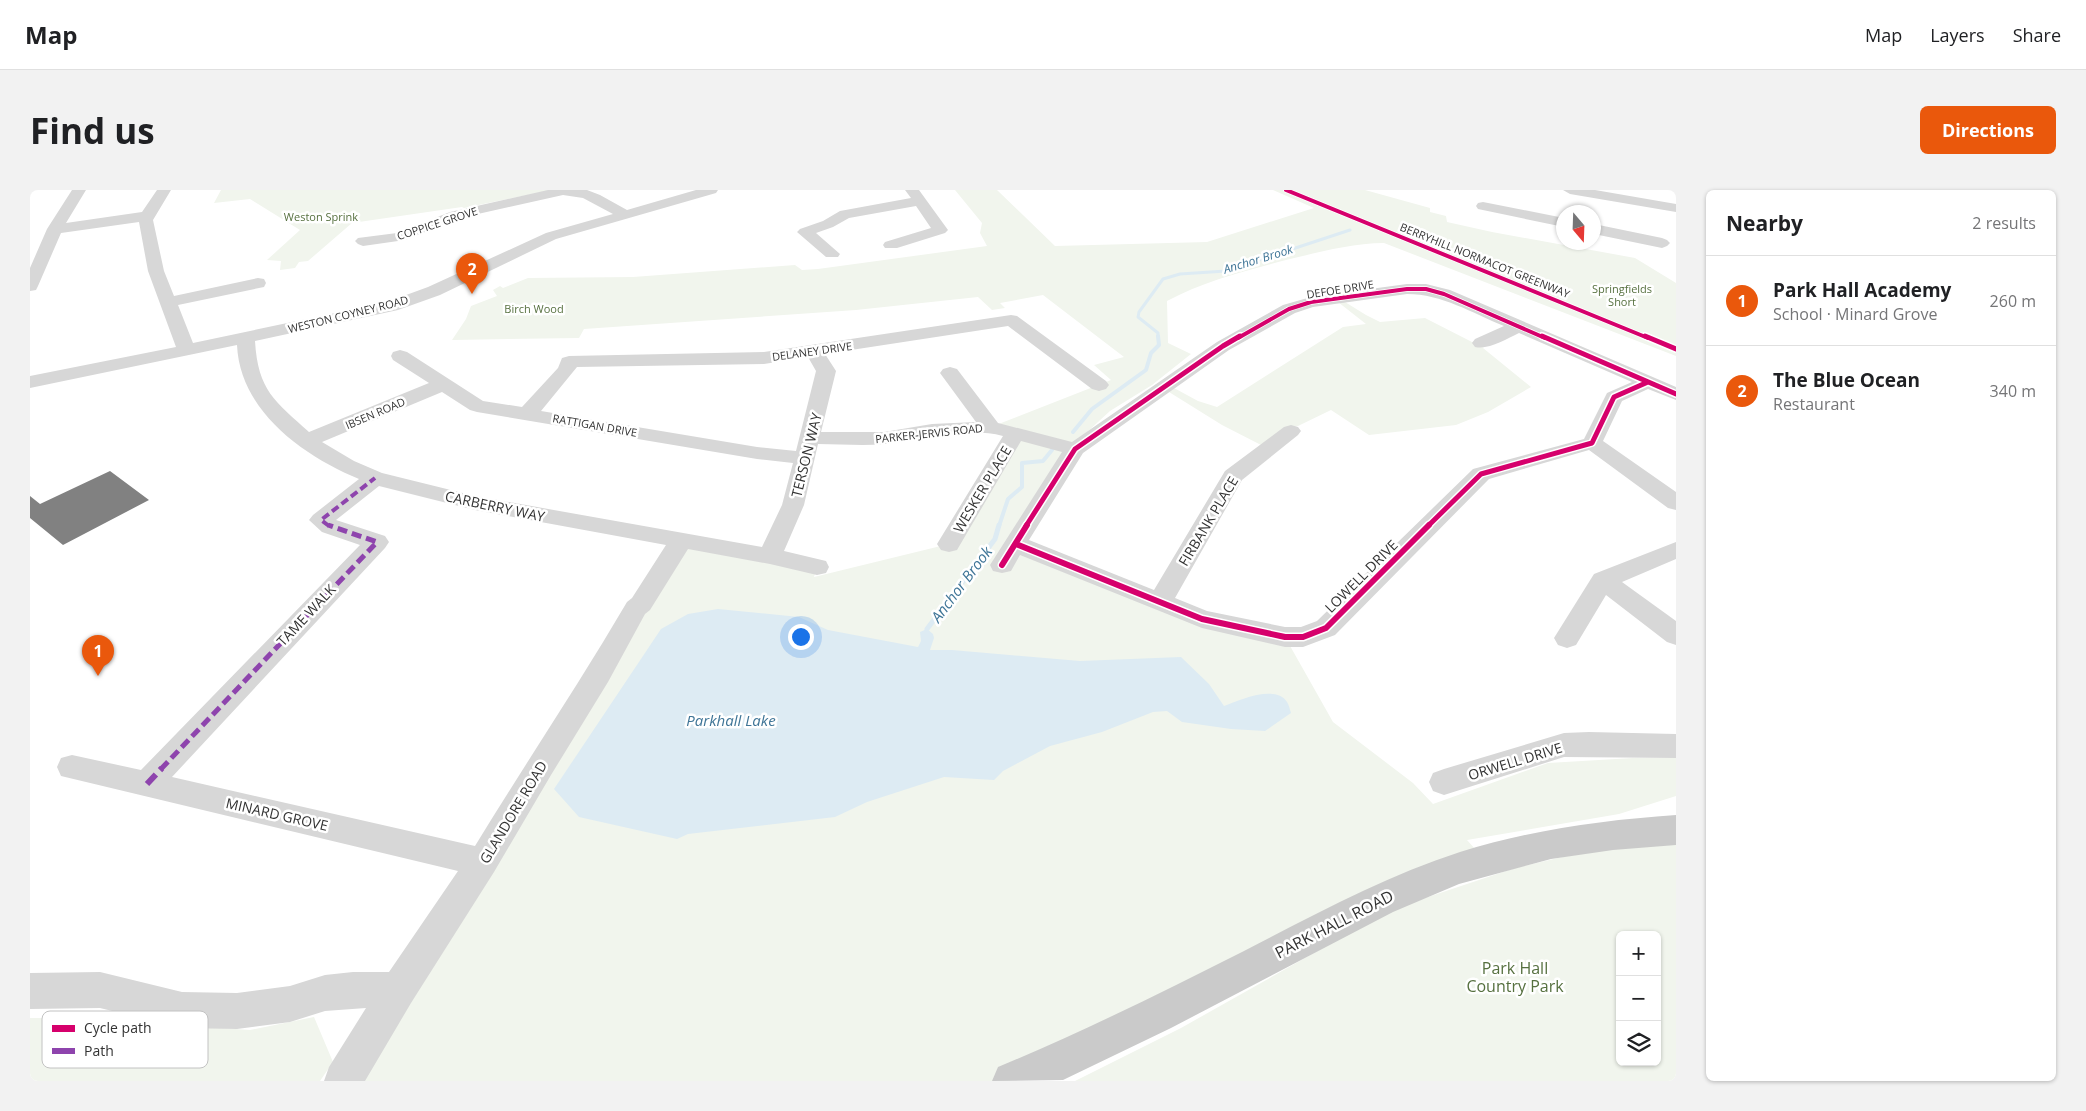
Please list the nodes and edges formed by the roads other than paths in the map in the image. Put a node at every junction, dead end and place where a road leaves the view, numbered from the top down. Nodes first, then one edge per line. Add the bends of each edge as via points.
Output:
1 (79, 190) edge
2 (164, 190) edge
3 (710, 190) edge
4 (1481, 190) edge
5 (1570, 190) edge
6 (916, 196) edge
7 (1676, 208) edge
8 (624, 214) junction
9 (146, 218) junction
10 (1556, 221) edge
11 (55, 229) junction
12 (958, 229) dead end
13 (940, 230) junction
14 (1601, 231) edge
15 (894, 240) dead end
16 (363, 241) dead end
17 (1655, 243) dead end
18 (832, 250) dead end
19 (258, 283) dead end
20 (30, 286) edge
21 (169, 302) junction
22 (1519, 326) junction
23 (246, 338) junction
24 (1491, 343) dead end
25 (186, 350) junction
26 (816, 352) junction
27 (400, 356) dead end
28 (950, 374) dead end
29 (1095, 377) dead end
30 (30, 382) edge
31 (1648, 382) junction
32 (443, 384) junction
33 (1676, 394) edge
34 (527, 414) junction
35 (991, 426) junction
36 (1291, 432) dead end
37 (1015, 433) junction
38 (306, 441) junction
39 (1592, 443) junction
40 (808, 448) junction
41 (1075, 448) junction
42 (375, 478) junction
43 (1676, 502) edge
44 (680, 542) junction
45 (949, 544) dead end
46 (1016, 544) junction
47 (1676, 550) edge
48 (770, 556) junction
49 (1002, 564) dead end
50 (817, 567) dead end
51 (1603, 580) junction
52 (1160, 602) junction
53 (1676, 635) edge
54 (1567, 638) dead end
55 (1676, 746) edge
56 (72, 767) dead end
57 (1444, 782) dead end
58 (147, 784) junction
59 (1676, 830) edge
60 (483, 862) junction
61 (398, 990) junction
62 (30, 991) edge
63 (343, 1081) edge
64 (1012, 1081) edge

1 - 11 street
2 - 9 street
3 - 8 street, WESTON COYNEY ROAD
4 - 10 street via 1482,209
5 - 7 street
6 - 13 street
6 - 18 street via 845,214 828,224 797,234
8 - 16 street, COPPICE GROVE via 590,194 563,192 455,215 400,237
8 - 23 street, WESTON COYNEY ROAD via 551,236 434,291 392,306
9 - 11 street
9 - 21 street via 156,271
11 - 20 street
12 - 13 street
13 - 15 street
14 - 17 street
19 - 21 street
21 - 25 street
22 - 24 street
22 - 31 street, DEFOE DRIVE
22 - 41 street, DEFOE DRIVE via 1426,289 1311,302 1289,308 1223,346
23 - 25 street, WESTON COYNEY ROAD
23 - 38 street, CARBERRY WAY via 253,381 265,402
25 - 30 street, WESTON COYNEY ROAD
26 - 29 street, DELANEY DRIVE via 1004,315
26 - 34 street, DELANEY DRIVE via 764,358 571,354 567,369
26 - 40 street, TERSON WAY via 826,371
27 - 32 street, RATTIGAN DRIVE
28 - 35 street
31 - 33 street, DEFOE DRIVE
31 - 39 street via 1614,397
32 - 34 street, RATTIGAN DRIVE via 477,406
32 - 38 street, IBSEN ROAD
34 - 40 street, RATTIGAN DRIVE via 757,453
35 - 37 street, PARKER-JERVIS ROAD
35 - 40 street, PARKER-JERVIS ROAD via 932,430
36 - 52 street, FIRBANK PLACE via 1233,476
37 - 41 street, PARKER-JERVIS ROAD
37 - 45 street, WESKER PLACE
38 - 42 street, CARBERRY WAY via 346,466
39 - 43 street
39 - 52 street, LOWELL DRIVE via 1481,474 1326,628 1303,636 1285,637 1202,620
40 - 48 street, TERSON WAY via 793,505
41 - 46 street, DEFOE DRIVE
42 - 44 street, CARBERRY WAY via 475,503
42 - 58 street, TAME WALK via 321,520 330,527 377,542
44 - 48 street, CARBERRY WAY
44 - 60 street, GLANDORE ROAD via 636,608
46 - 49 street, DEFOE DRIVE
46 - 52 street, LOWELL DRIVE
47 - 51 street
48 - 50 street, CARBERRY WAY
51 - 53 street
51 - 54 street
55 - 57 street, ORWELL DRIVE via 1564,745
56 - 58 street, MINARD GROVE
58 - 60 street, MINARD GROVE
59 - 64 main road, PARK HALL ROAD via 1621,833 1545,844 1430,878 1158,1015
60 - 61 street, GLANDORE ROAD
61 - 62 street via 325,993 290,1004 237,1011 182,1010 100,990
61 - 63 street, GLANDORE ROAD

